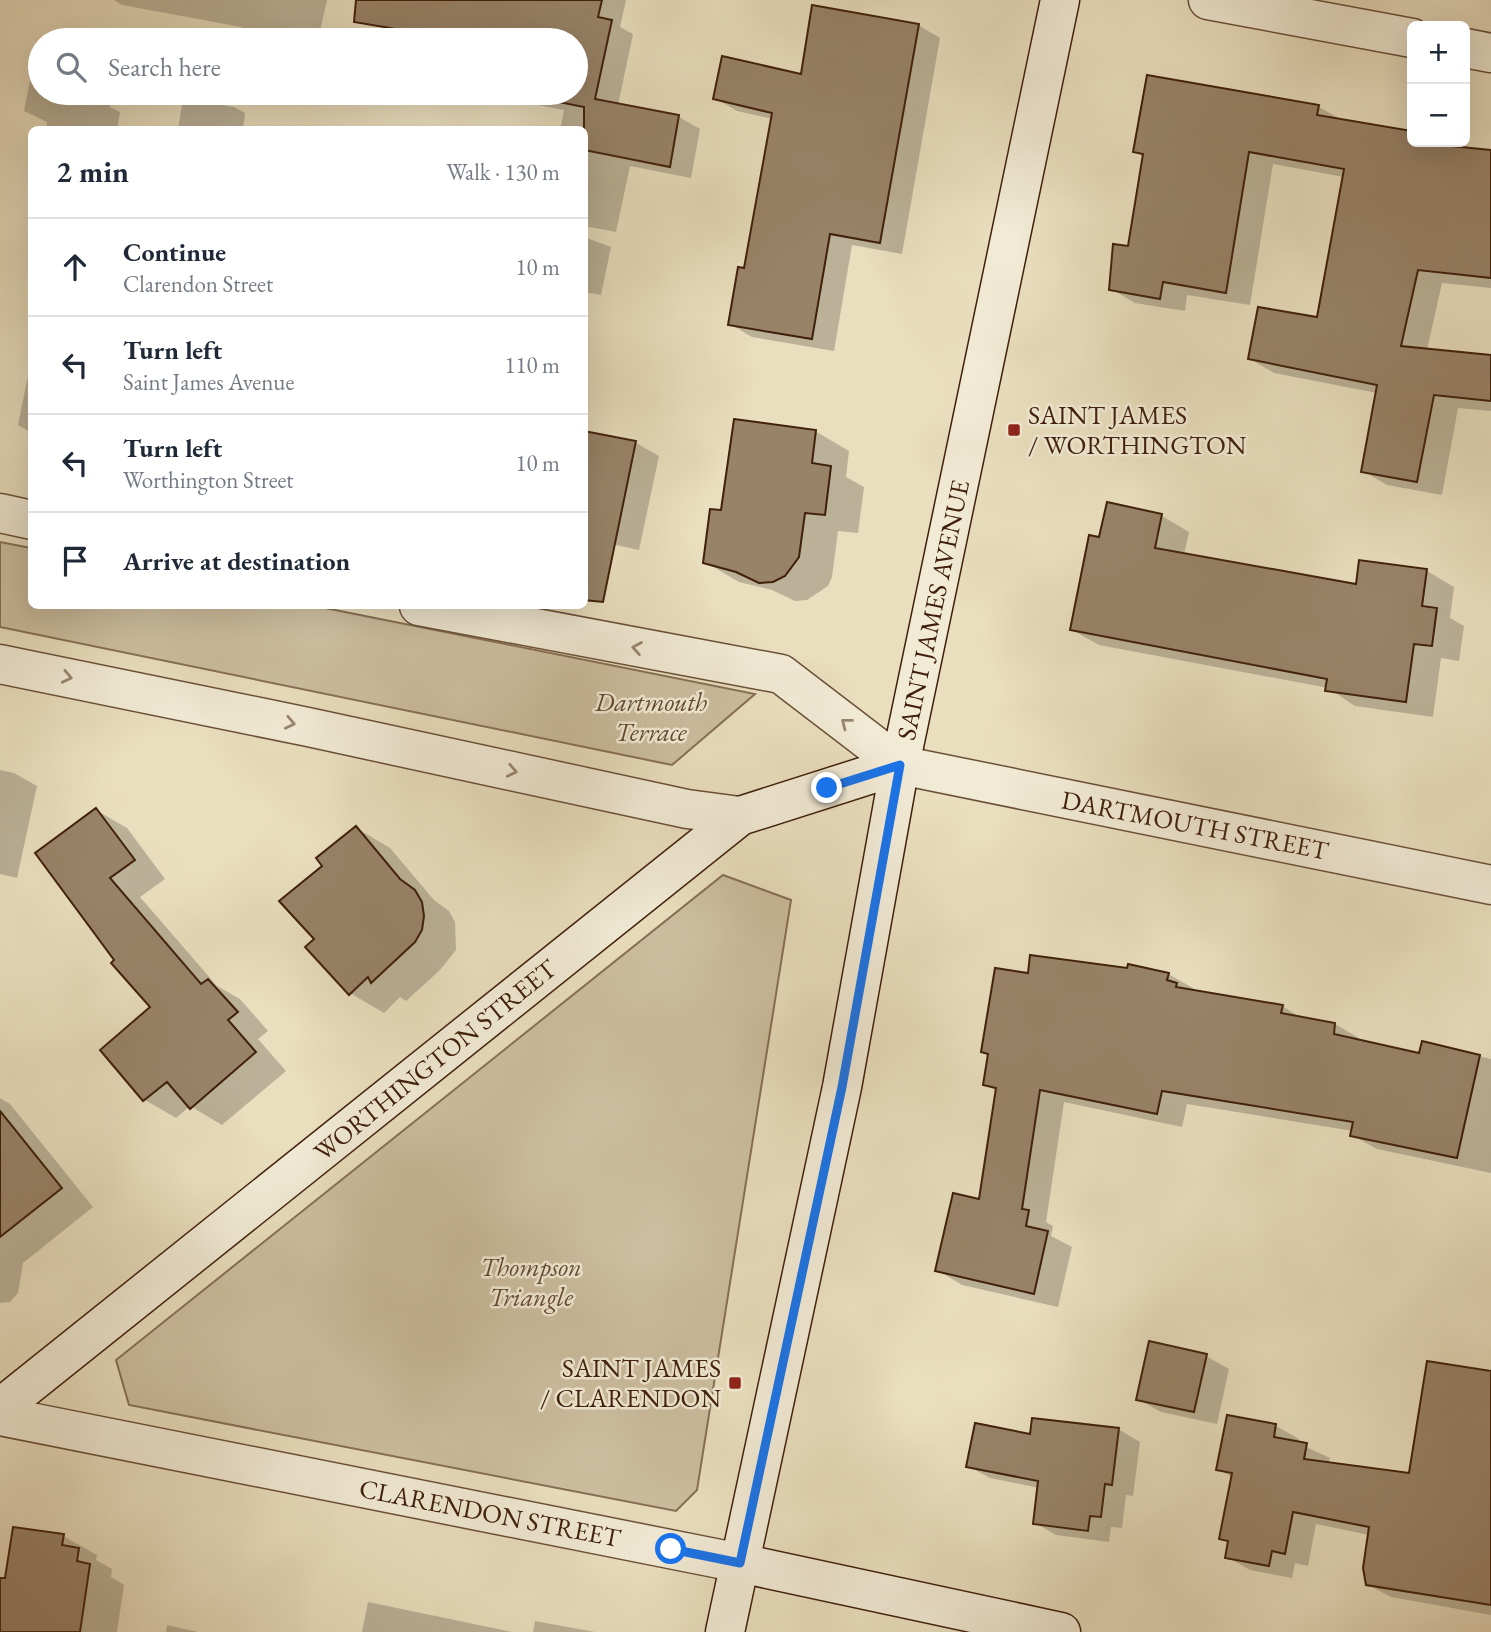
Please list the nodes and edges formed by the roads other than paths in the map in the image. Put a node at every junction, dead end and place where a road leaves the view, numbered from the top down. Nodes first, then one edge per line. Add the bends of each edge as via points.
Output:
1 (1060, 0) edge
2 (1208, 0) edge
3 (1407, 37) edge
4 (1470, 49) edge
5 (1491, 53) edge
6 (0, 513) edge
7 (28, 519) edge
8 (435, 609) edge
9 (0, 664) edge
10 (900, 765) junction
11 (740, 816) junction
12 (1491, 885) edge
13 (0, 1408) edge
14 (0, 1416) edge
15 (740, 1563) junction
16 (725, 1632) edge
17 (1061, 1632) edge

1 - 10 street, SAINT JAMES AVENUE
2 - 3 street
4 - 5 street
6 - 7 street
10 -> 8 street via 781,674
9 -> 11 street via 687,809
10 - 11 street, WORTHINGTON STREET
10 - 12 street, DARTMOUTH STREET
10 - 15 street, SAINT JAMES AVENUE via 842,1087
11 - 13 street, WORTHINGTON STREET
14 - 15 street, CLARENDON STREET
15 - 16 street, SAINT JAMES AVENUE
15 - 17 street, CLARENDON STREET

